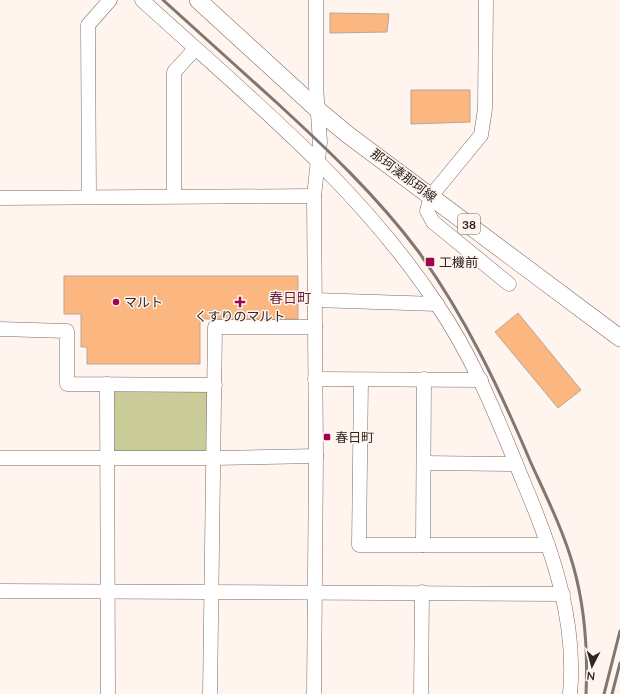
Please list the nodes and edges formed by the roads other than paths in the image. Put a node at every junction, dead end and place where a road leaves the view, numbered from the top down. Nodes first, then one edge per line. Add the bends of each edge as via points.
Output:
1 (110, 0) edge
2 (142, 0) edge
3 (198, 0) edge
4 (316, 0) edge
5 (486, 0) edge
6 (195, 49) junction
7 (318, 110) junction
8 (317, 160) junction
9 (174, 196) junction
10 (314, 196) junction
11 (431, 196) junction
12 (89, 197) junction
13 (0, 198) edge
14 (509, 284) dead end
15 (316, 300) junction
16 (437, 304) junction
17 (315, 328) junction
18 (0, 329) edge
19 (620, 338) edge
20 (316, 379) junction
21 (424, 379) junction
22 (361, 380) junction
23 (481, 380) junction
24 (107, 384) junction
25 (215, 385) junction
26 (316, 456) junction
27 (0, 458) edge
28 (108, 458) junction
29 (214, 458) junction
30 (424, 462) junction
31 (516, 464) junction
32 (423, 545) junction
33 (548, 545) junction
34 (0, 591) edge
35 (109, 591) junction
36 (212, 592) junction
37 (315, 592) junction
38 (422, 592) junction
39 (563, 594) junction
40 (108, 694) edge
41 (210, 694) edge
42 (314, 694) edge
43 (421, 694) edge
44 (570, 694) edge

1 - 12 street via 88,25
2 - 6 street
3 - 7 main road, 那珂湊那珂線 / 38
4 - 7 street
5 - 11 street via 485,109 481,135
6 - 8 street
6 - 9 street via 174,72
7 - 8 street via 320,142
7 - 11 main road, 那珂湊那珂線 / 38
8 - 10 street
8 - 16 street via 353,197 414,271
9 - 10 street
9 - 12 street
10 - 15 street
11 - 14 street via 428,211 433,222
11 - 19 main road, 那珂湊那珂線 / 38
12 - 13 street
15 - 16 street
15 - 17 street
16 - 23 street
17 - 20 street
17 - 25 street via 215,327
18 - 24 street via 67,331 67,384
20 - 22 street
20 - 26 street
21 - 22 street
21 - 23 street
21 - 30 street
22 - 32 street via 359,544
23 - 31 street
24 - 25 street
24 - 28 street
25 - 29 street
26 - 29 street
26 - 37 street
27 - 28 street
28 - 29 street
28 - 35 street
29 - 36 street
30 - 31 street
30 - 32 street
31 - 33 street
32 - 33 street
33 - 39 street
34 - 35 street
35 - 36 street
35 - 40 street
36 - 37 street
36 - 41 street
37 - 38 street
37 - 42 street
38 - 39 street
38 - 43 street
39 - 44 street via 571,650

